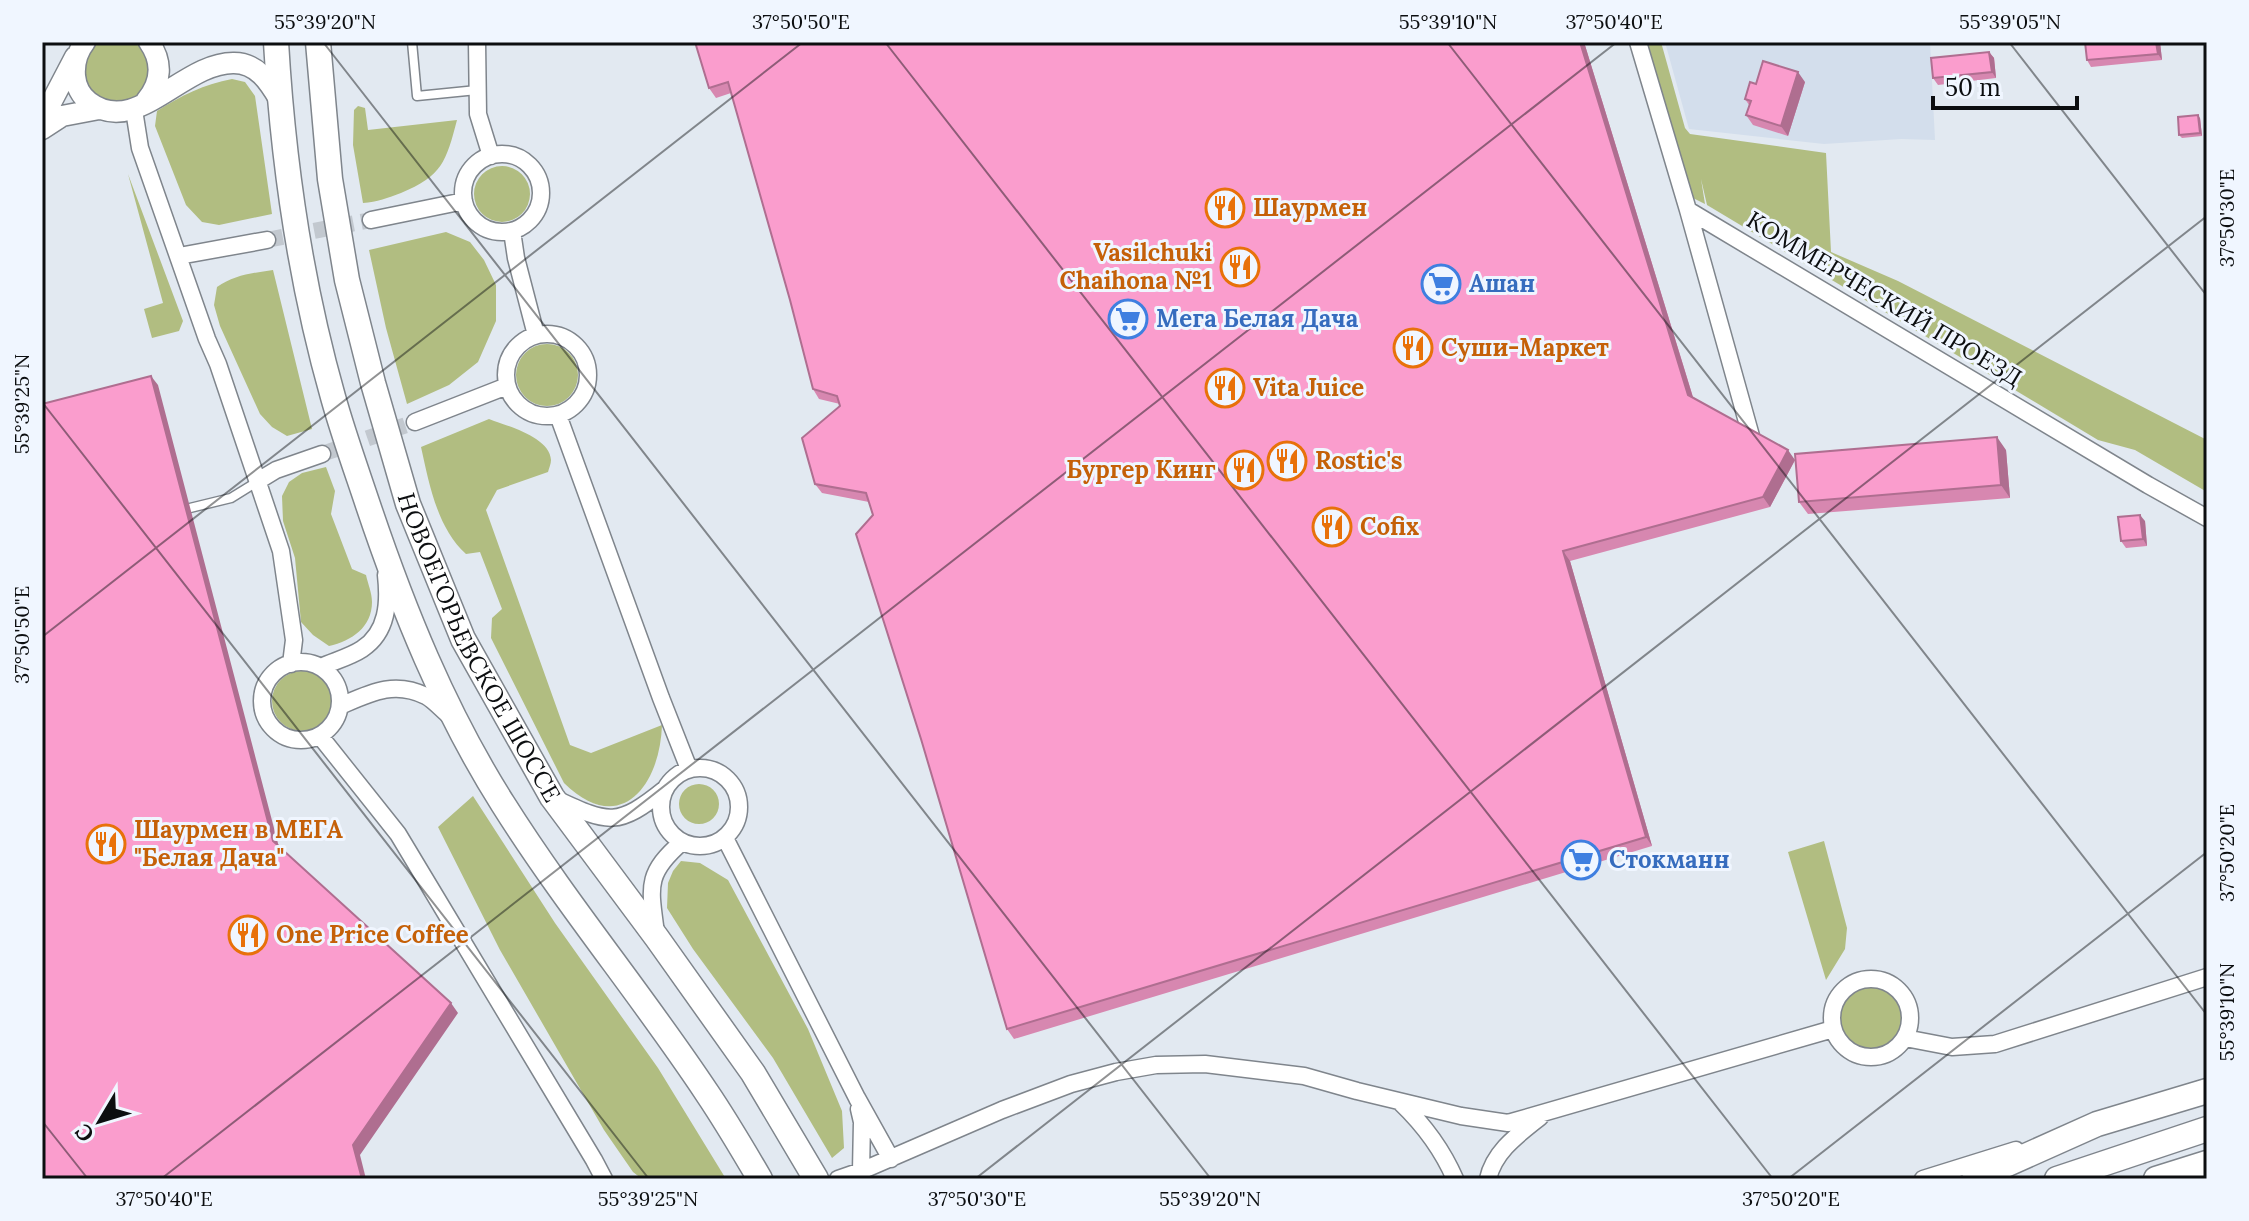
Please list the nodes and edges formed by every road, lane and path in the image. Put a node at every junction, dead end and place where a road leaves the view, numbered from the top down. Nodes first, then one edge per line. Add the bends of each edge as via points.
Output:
1 (149, 42) edge
2 (276, 42) edge
3 (318, 42) edge
4 (412, 42) edge
5 (477, 42) edge
6 (1638, 42) edge
7 (82, 46) edge
8 (477, 90) junction
9 (279, 99) junction
10 (139, 107) junction
11 (99, 109) junction
12 (42, 120) edge
13 (42, 129) edge
14 (491, 156) junction
15 (464, 201) junction
16 (1688, 210) junction
17 (371, 220) tunnel mouth
18 (512, 231) junction
19 (267, 240) tunnel mouth
20 (179, 256) junction
21 (536, 335) junction
22 (507, 386) junction
23 (558, 415) junction
24 (415, 422) tunnel mouth
25 (1751, 436) edge
26 (322, 454) tunnel mouth
27 (258, 481) junction
28 (190, 508) dead end
29 (2207, 518) edge
30 (384, 553) junction
31 (291, 664) junction
32 (321, 667) junction
33 (340, 706) junction
34 (455, 721) junction
35 (320, 736) junction
36 (689, 769) junction
37 (665, 789) junction
38 (552, 797) junction
39 (725, 838) junction
40 (682, 842) junction
41 (657, 938) junction
42 (2207, 977) edge
43 (1833, 1029) junction
44 (1905, 1038) junction
45 (2207, 1091) edge
46 (857, 1098) junction
47 (1399, 1101) junction
48 (1547, 1112) junction
49 (2097, 1124) junction
50 (2207, 1129) edge
51 (891, 1159) junction
52 (2207, 1163) edge
53 (2096, 1167) junction
54 (861, 1171) junction
55 (604, 1179) edge
56 (760, 1179) edge
57 (816, 1179) edge
58 (838, 1179) edge
59 (1455, 1179) edge
60 (1488, 1179) edge
61 (1923, 1179) edge
62 (1974, 1179) edge
63 (2057, 1179) edge
64 (2069, 1179) edge
65 (2156, 1179) edge

1 - 10 street via 160,75
2 - 9 main road, НОВОЕГОРЬЕВСКОЕ ШОССЕ
3 - 38 main road, НОВОЕГОРЬЕВСКОЕ ШОССЕ via 330,179 347,280 408,504 463,639
4 - 8 lane via 417,96
5 - 8 street
6 - 16 street
7 - 11 street via 74,66 76,84
7 - 12 street
8 - 14 street via 478,114
9 - 10 street via 261,73 233,63 195,74
9 - 30 main road, НОВОЕГОРЬЕВСКОЕ ШОССЕ via 308,292 333,397
10 - 11 street via 110,113
10 - 20 street via 140,148
11 - 13 street via 62,116
14 - 15 street via 469,173
14 - 18 street via 519,158 538,178 540,205 524,226
15 - 17 street
15 - 18 street via 481,227
16 - 25 street
16 - 29 street, КОММЕРЧЕСКИЙ ПРОЕЗД
18 - 21 street
19 - 20 street
20 - 27 street
21 - 22 street via 511,355
21 - 23 street via 568,339 587,366 583,396
22 - 23 street via 527,411
22 - 24 street
23 - 36 street
26 - 27 street
27 - 28 lane via 231,498
27 - 31 street via 286,575 294,640
30 - 32 street via 389,603 378,633 362,649
30 - 34 main road, НОВОЕГОРЬЕВСКОЕ ШОССЕ
31 - 32 street
31 - 35 street via 267,683 264,712 283,736
32 - 33 street via 340,693
33 - 34 street via 393,687 426,696
33 - 35 street via 336,720
34 - 56 main road, НОВОЕГОРЬЕВСКОЕ ШОССЕ via 503,804 707,1092
35 - 55 street via 398,834
36 - 37 street
36 - 39 street via 717,771 736,792 739,809
37 - 38 street via 625,817 589,814
37 - 40 street via 662,818
38 - 41 main road, НОВОЕГОРЬЕВСКОЕ ШОССЕ
39 - 40 street via 711,845
39 - 46 street
40 - 41 street via 663,858 653,878
41 - 57 main road, НОВОЕГОРЬЕВСКОЕ ШОССЕ via 753,1073
42 - 44 street via 1995,1044 1952,1047
43 - 44 street via 1840,1043 1866,1057 1895,1050
43 - 44 street via 1831,1017 1839,995 1859,980 1871,979 1884,981 1905,998 1910,1025
43 - 48 street
45 - 49 main road
46 - 51 street
46 - 54 street
47 - 48 street via 1508,1123
47 - 51 street via 1304,1076 1205,1064 1156,1065 1071,1084
47 - 59 street via 1436,1142
48 - 60 street via 1512,1140
49 - 61 street
49 - 62 main road
50 - 53 main road
51 - 54 street
52 - 65 main road
53 - 63 main road
53 - 64 main road
54 - 58 street

